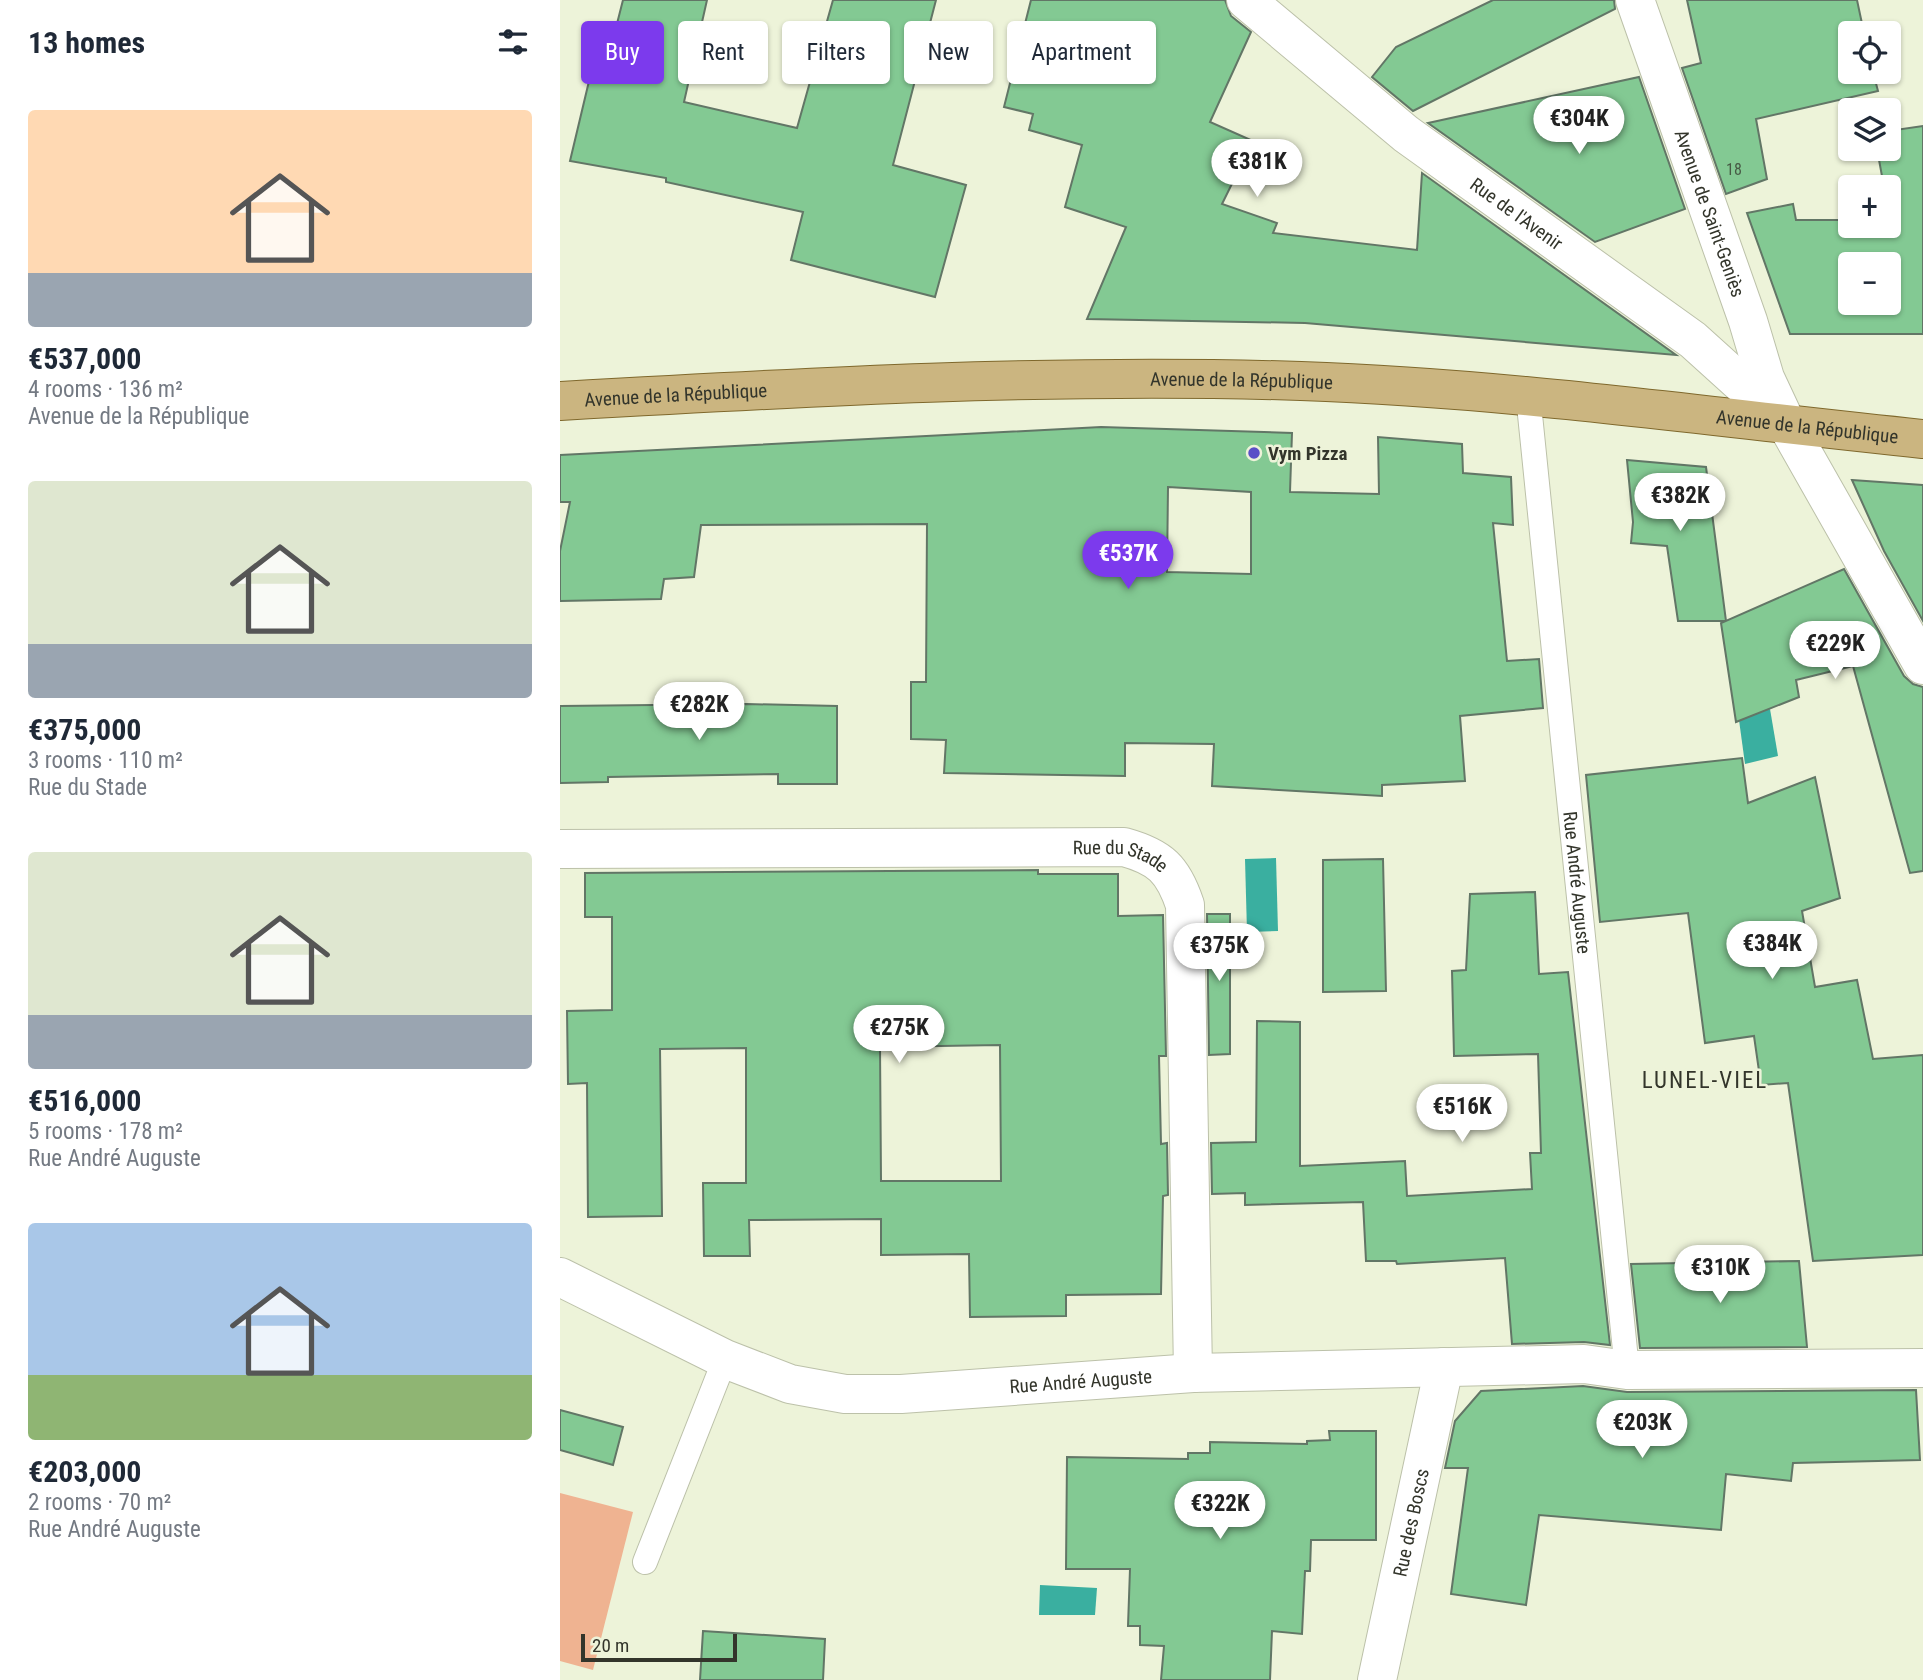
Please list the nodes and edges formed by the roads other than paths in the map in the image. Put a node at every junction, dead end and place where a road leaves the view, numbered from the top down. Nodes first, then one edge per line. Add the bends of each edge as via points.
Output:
1 (1246, 0) edge
2 (1635, 0) edge
3 (1528, 395) junction
4 (560, 401) edge
5 (1787, 425) junction
6 (1923, 439) edge
7 (1923, 665) edge
8 (560, 849) edge
9 (560, 1277) edge
10 (725, 1359) junction
11 (1444, 1367) junction
12 (1923, 1368) edge
13 (1627, 1370) junction
14 (1193, 1373) junction
15 (645, 1562) dead end
16 (1377, 1680) edge

1 - 5 street, Rue de l'Avenir via 1406,134 1693,340
2 - 5 street, Avenue de Saint-Geniès via 1765,378
3 - 4 main road, Avenue de la République via 1302,381 1101,379 983,380
3 - 5 main road, Avenue de la République
3 - 13 lane, Rue André Auguste
5 - 6 main road, Avenue de la République
5 - 7 street
8 - 14 street, Rue du Stade via 1124,847 1165,865 1185,905
9 - 10 street, Rue André Auguste
10 - 14 street, Rue André Auguste via 790,1384 845,1394
10 - 15 lane
11 - 13 street, Rue André Auguste via 1584,1364
11 - 14 street, Rue André Auguste
11 - 16 street, Rue des Boscs
12 - 13 street, Rue André Auguste

